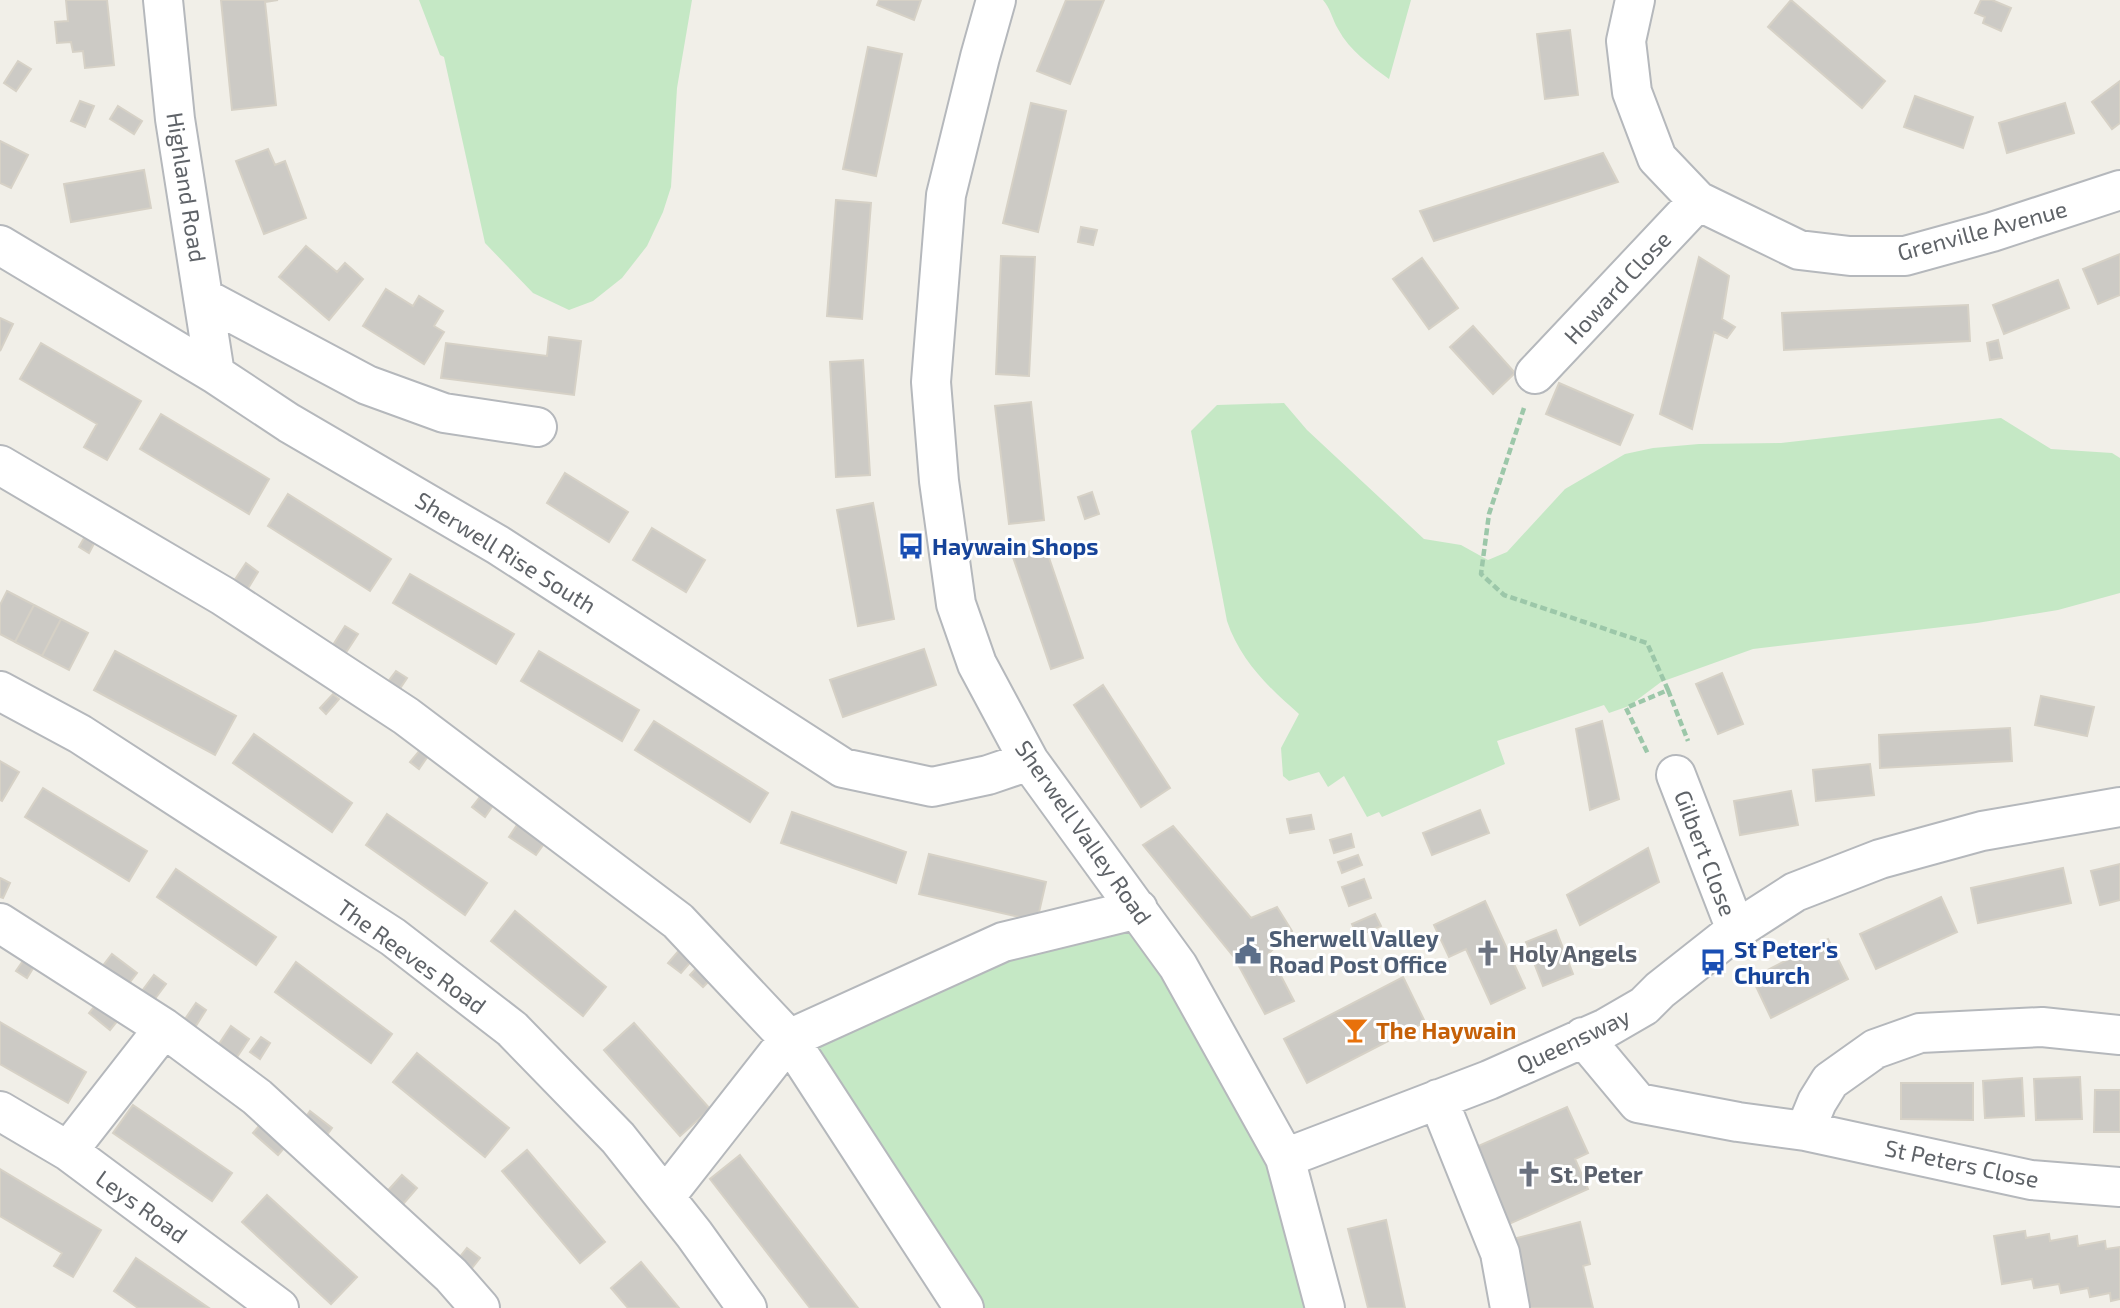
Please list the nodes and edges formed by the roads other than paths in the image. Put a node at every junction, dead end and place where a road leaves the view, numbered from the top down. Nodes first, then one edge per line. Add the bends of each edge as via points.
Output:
1 (163, 0) edge
2 (996, 0) edge
3 (1634, 0) edge
4 (2120, 190) edge
5 (1698, 201) junction
6 (0, 245) edge
7 (204, 298) junction
8 (215, 374) junction
9 (1535, 374) road end
10 (537, 427) dead end
11 (0, 465) edge
12 (0, 691) edge
13 (1030, 761) junction
14 (1676, 775) road end
15 (2120, 807) edge
16 (1138, 909) junction
17 (0, 923) edge
18 (1736, 930) junction
19 (164, 1028) junction
20 (2120, 1035) edge
21 (1583, 1037) junction
22 (789, 1039) junction
23 (1438, 1099) junction
24 (0, 1111) edge
25 (1805, 1131) junction
26 (68, 1151) junction
27 (1285, 1158) junction
28 (2120, 1186) edge
29 (665, 1197) junction
30 (279, 1308) edge
31 (480, 1308) edge
32 (747, 1308) edge
33 (964, 1308) edge
34 (1325, 1308) edge
35 (1510, 1308) edge

1 - 7 street, Highland Road via 175,119
2 - 13 street, Sherwell Valley Road via 946,195 931,382 939,481 957,604 977,664
3 - 5 street, Grenville Avenue via 1626,41 1632,92 1657,158
4 - 5 street, Grenville Avenue via 1905,256 1799,250
5 - 9 street, Howard Close
6 - 8 street, Sherwell Rise South
7 - 8 street, Highland Road
7 - 10 street via 367,385 444,413
8 - 13 street, Sherwell Rise South via 289,423 498,545 844,768 932,787
11 - 22 street via 223,596 406,716 678,921
12 - 29 street, The Reeves Road via 80,734 393,937 512,1030 618,1138
13 - 16 street, Sherwell Valley Road
14 - 18 street, Gilbert Close
15 - 18 street, Queensway via 1982,831 1880,859 1795,892
16 - 22 street via 1003,942
16 - 27 street, Sherwell Valley Road via 1178,966
17 - 19 street
18 - 21 street, Queensway via 1644,1006
19 - 26 street
19 - 31 street via 257,1097 451,1275
20 - 25 street via 2042,1027 1920,1033 1875,1049 1830,1081
21 - 23 street, Queensway
21 - 25 street, St Peters Close via 1638,1103
22 - 29 street
22 - 33 street
23 - 27 street, Queensway
23 - 35 street via 1500,1253
24 - 26 street, Leys Road
25 - 28 street, St Peters Close via 2031,1180
26 - 30 street, Leys Road
27 - 34 street, Sherwell Valley Road
29 - 32 street, The Reeves Road

